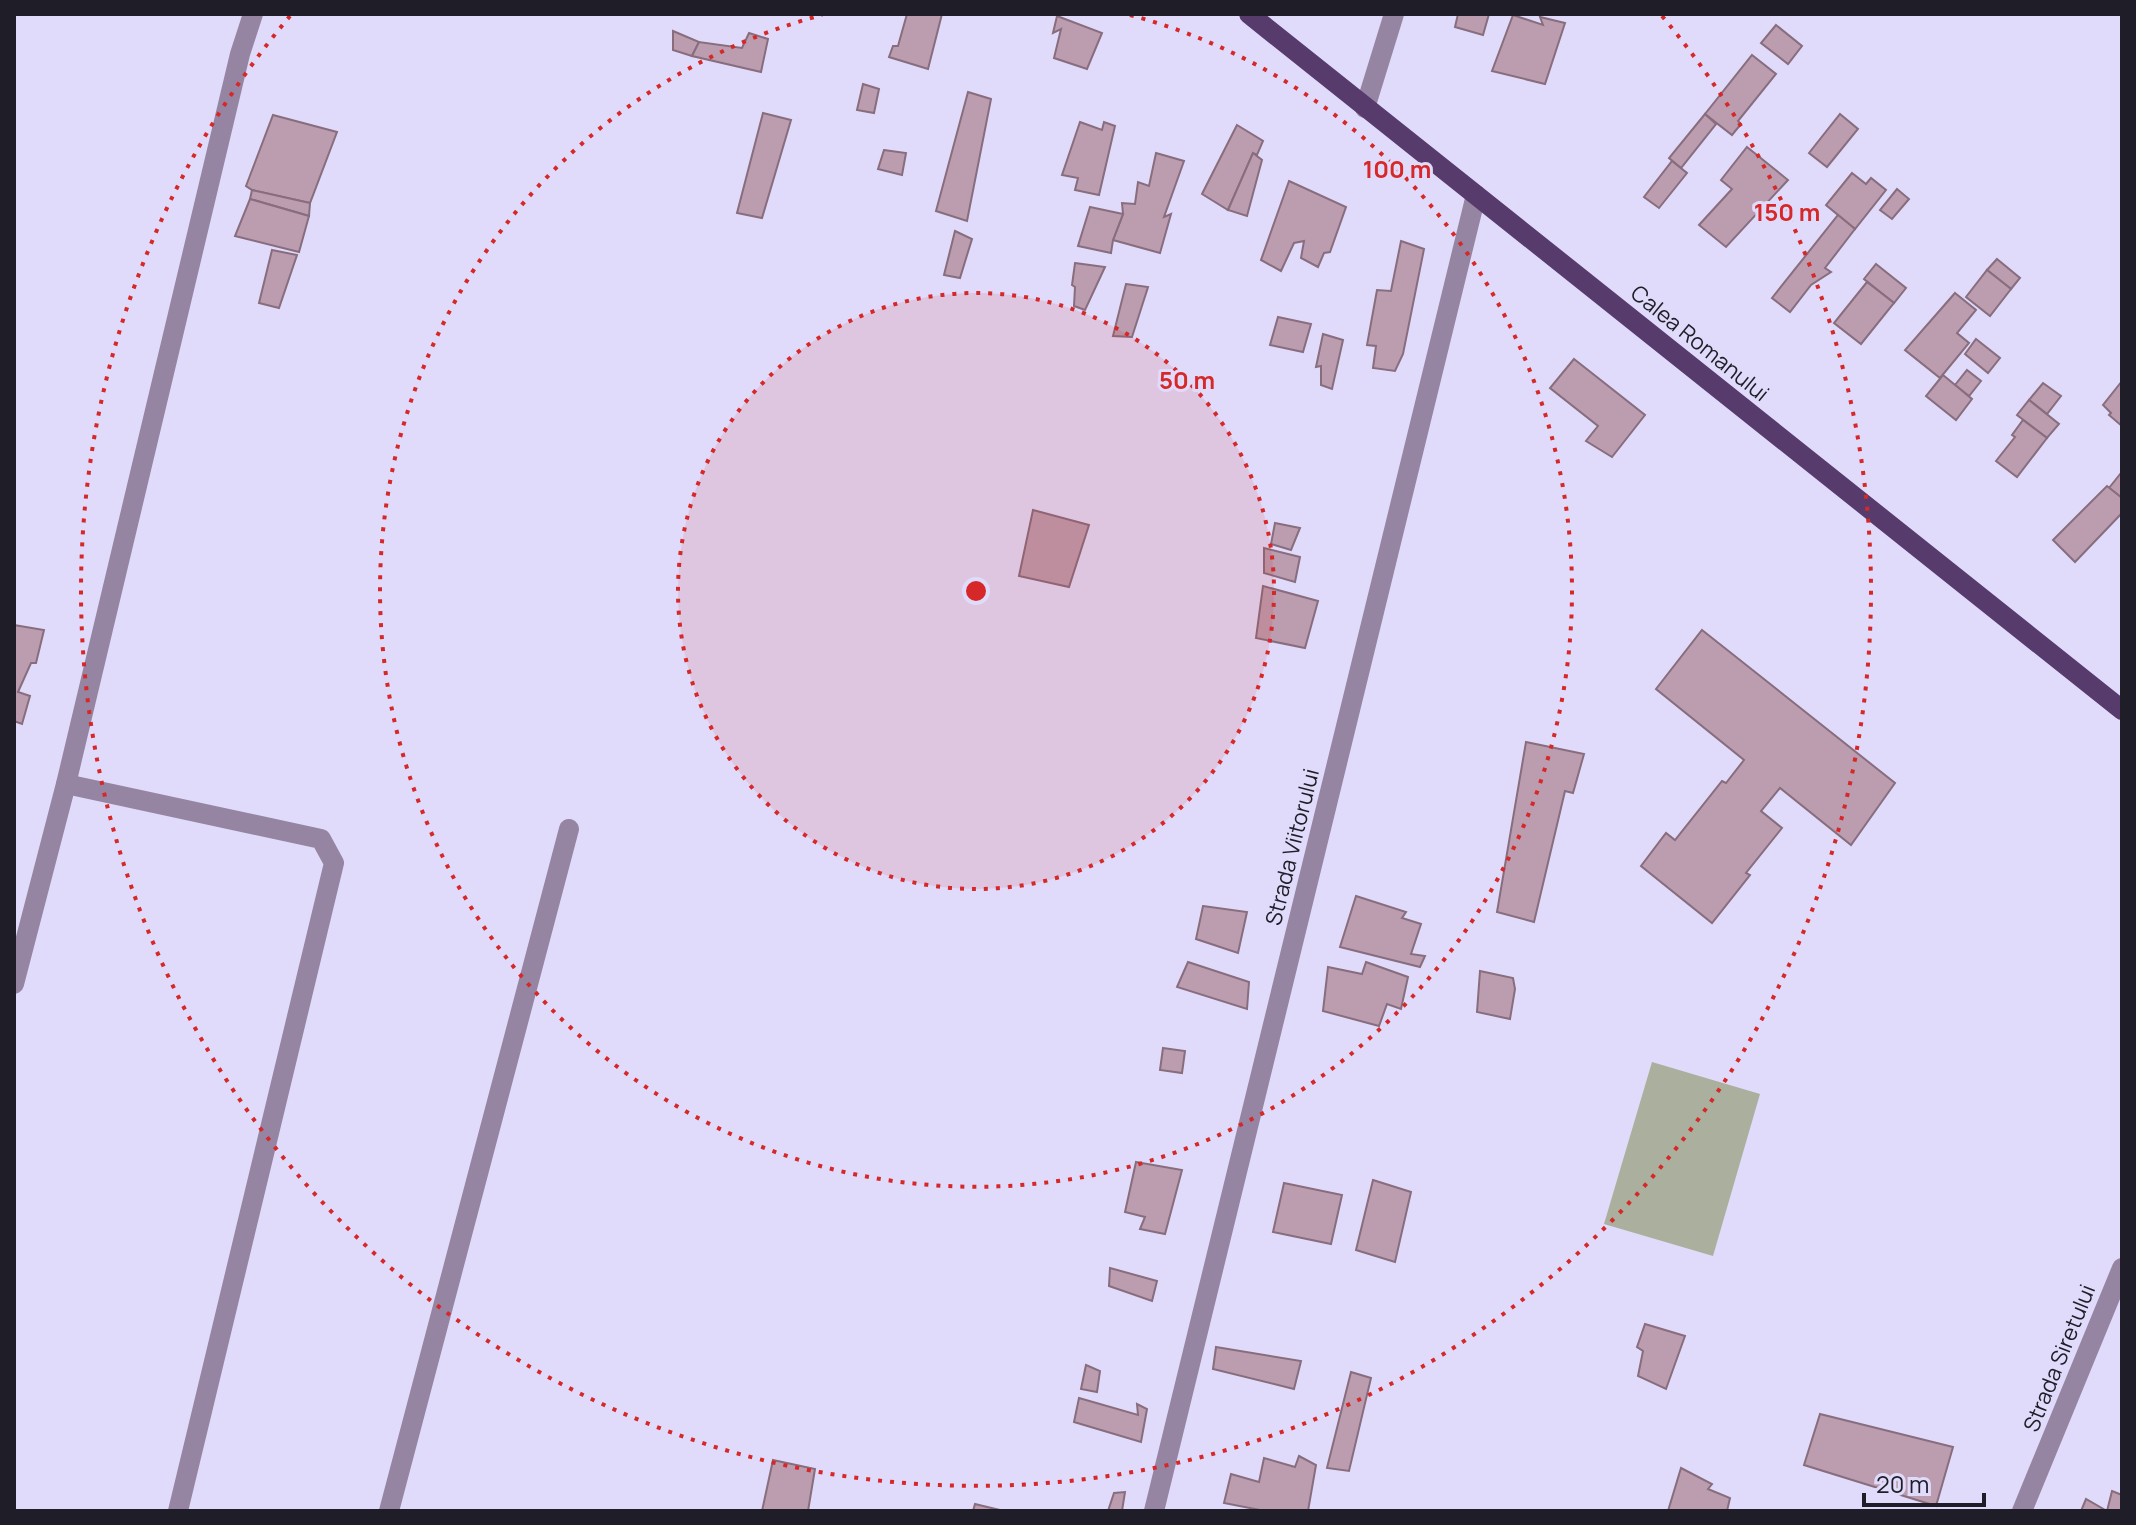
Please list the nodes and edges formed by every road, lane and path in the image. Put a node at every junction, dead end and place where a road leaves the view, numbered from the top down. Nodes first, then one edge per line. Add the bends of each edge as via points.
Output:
1 (253, 14) edge
2 (1249, 14) edge
3 (1394, 14) edge
4 (1365, 108) junction
5 (1476, 195) junction
6 (2122, 710) edge
7 (66, 784) junction
8 (569, 829) dead end
9 (14, 984) edge
10 (2122, 1268) edge
11 (178, 1511) edge
12 (389, 1511) edge
13 (1154, 1511) edge
14 (2022, 1511) edge

1 - 7 street
2 - 4 main road, Calea Romanului
3 - 4 street
4 - 5 main road, Calea Romanului
5 - 6 main road, Calea Romanului
5 - 13 street, Strada Viitorului
7 - 9 street
7 - 11 street via 321,839 334,863
8 - 12 street
10 - 14 street, Strada Siretului

